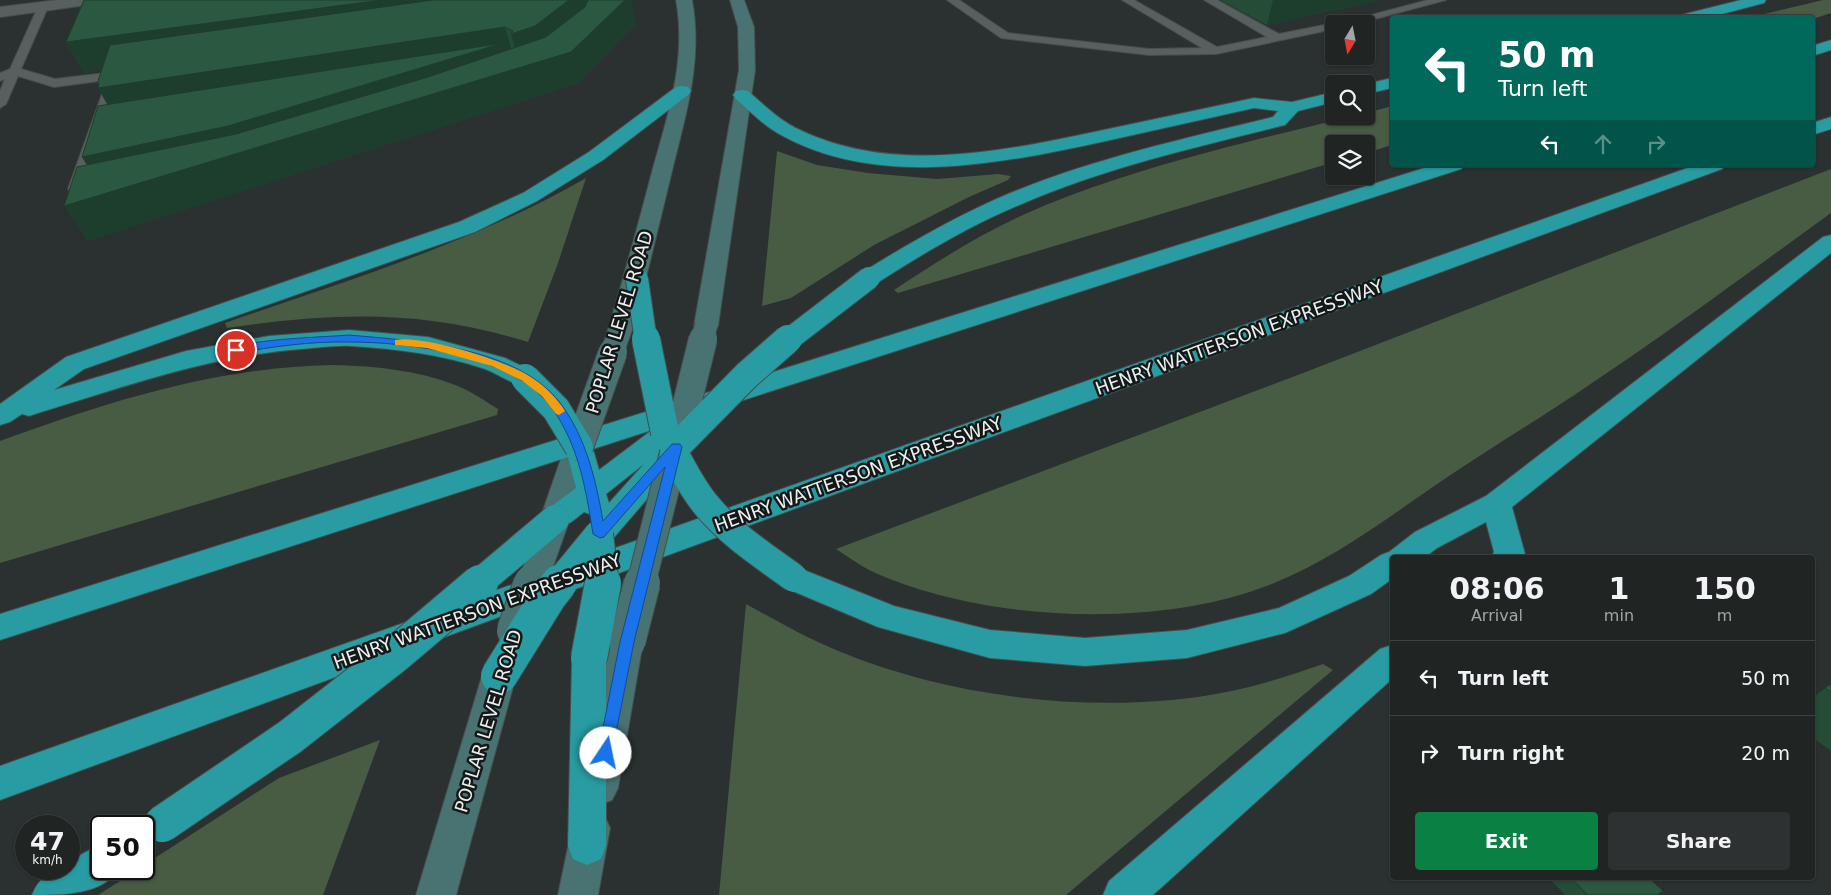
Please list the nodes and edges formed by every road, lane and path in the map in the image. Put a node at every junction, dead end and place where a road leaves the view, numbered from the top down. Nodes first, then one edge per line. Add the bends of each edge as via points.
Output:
1 (94, 0) edge
2 (684, 0) edge
3 (737, 0) edge
4 (952, 0) edge
5 (1127, 0) edge
6 (1209, 0) edge
7 (1441, 0) edge
8 (1759, 0) edge
9 (43, 7) junction
10 (0, 12) edge
11 (1698, 15) edge
12 (1375, 16) edge
13 (1325, 28) edge
14 (1279, 39) junction
15 (1831, 45) edge
16 (1815, 50) edge
17 (1216, 51) junction
18 (15, 71) junction
19 (0, 78) edge
20 (1390, 83) edge
21 (1375, 87) edge
22 (682, 91) junction
23 (742, 95) junction
24 (1325, 99) edge
25 (0, 104) edge
26 (1292, 107) junction
27 (1831, 123) edge
28 (1815, 129) edge
29 (1448, 167) edge
30 (1709, 167) edge
31 (80, 198) edge
32 (1831, 242) edge
33 (636, 279) junction
34 (1, 417) edge
35 (674, 441) junction
36 (579, 447) junction
37 (591, 489) junction
38 (1496, 504) junction
39 (555, 519) junction
40 (600, 534) junction
41 (1405, 555) edge
42 (1509, 555) edge
43 (1390, 564) edge
44 (0, 627) edge
45 (1390, 660) edge
46 (496, 686) junction
47 (0, 783) edge
48 (155, 829) edge
49 (588, 846) junction
50 (90, 870) edge
51 (52, 895) edge
52 (436, 895) edge
53 (578, 895) edge
54 (1123, 895) edge

1 - 9 street
2 - 22 main road, POPLAR LEVEL ROAD via 689,47
3 - 23 main road via 746,27 746,70
4 - 17 lane via 1005,36 1148,52
5 - 17 lane
6 - 14 lane
7 - 12 lane
8 - 11 highway
9 - 10 street
9 - 18 lane
13 - 14 lane
14 - 17 lane
15 - 16 highway
18 - 19 lane
18 - 25 lane
18 - 31 lane via 54,83 119,75 71,201
20 - 21 highway
22 - 33 main road, POPLAR LEVEL ROAD
22 - 34 highway via 596,156 530,197 476,223 75,363
23 - 26 highway via 775,124 827,147 881,158 942,162 1001,157 1254,103
23 - 35 main road, bridge via 706,326
24 - 26 highway
26 - 35 highway, bridge via 1279,121 1144,154 1036,191 935,239 869,278 793,335
27 - 28 highway
29 - 44 highway
30 - 47 highway, HENRY WATTERSON EXPRESSWAY
32 - 38 highway
33 - 35 highway, bridge via 653,387
33 - 36 main road, POPLAR LEVEL ROAD, bridge
34 - 36 highway, bridge via 186,359 269,344 349,338 428,345 496,364 525,378 546,394 557,406
35 - 37 highway
35 - 40 highway
35 - 43 highway, bridge via 695,489 711,511 742,540 794,578 889,618 990,644 1086,652 1187,644 1285,620 1360,586
35 - 49 main road, bridge via 627,642
36 - 37 highway
36 - 39 main road, POPLAR LEVEL ROAD
37 - 39 highway
37 - 40 highway
38 - 41 highway via 1426,540
38 - 42 highway
39 - 46 main road, POPLAR LEVEL ROAD, bridge
39 - 48 highway, bridge via 396,654 290,737
40 - 46 highway, bridge via 548,597
40 - 49 highway, bridge via 604,577 589,658
45 - 54 highway
46 - 52 main road, POPLAR LEVEL ROAD
49 - 53 main road
50 - 51 highway

